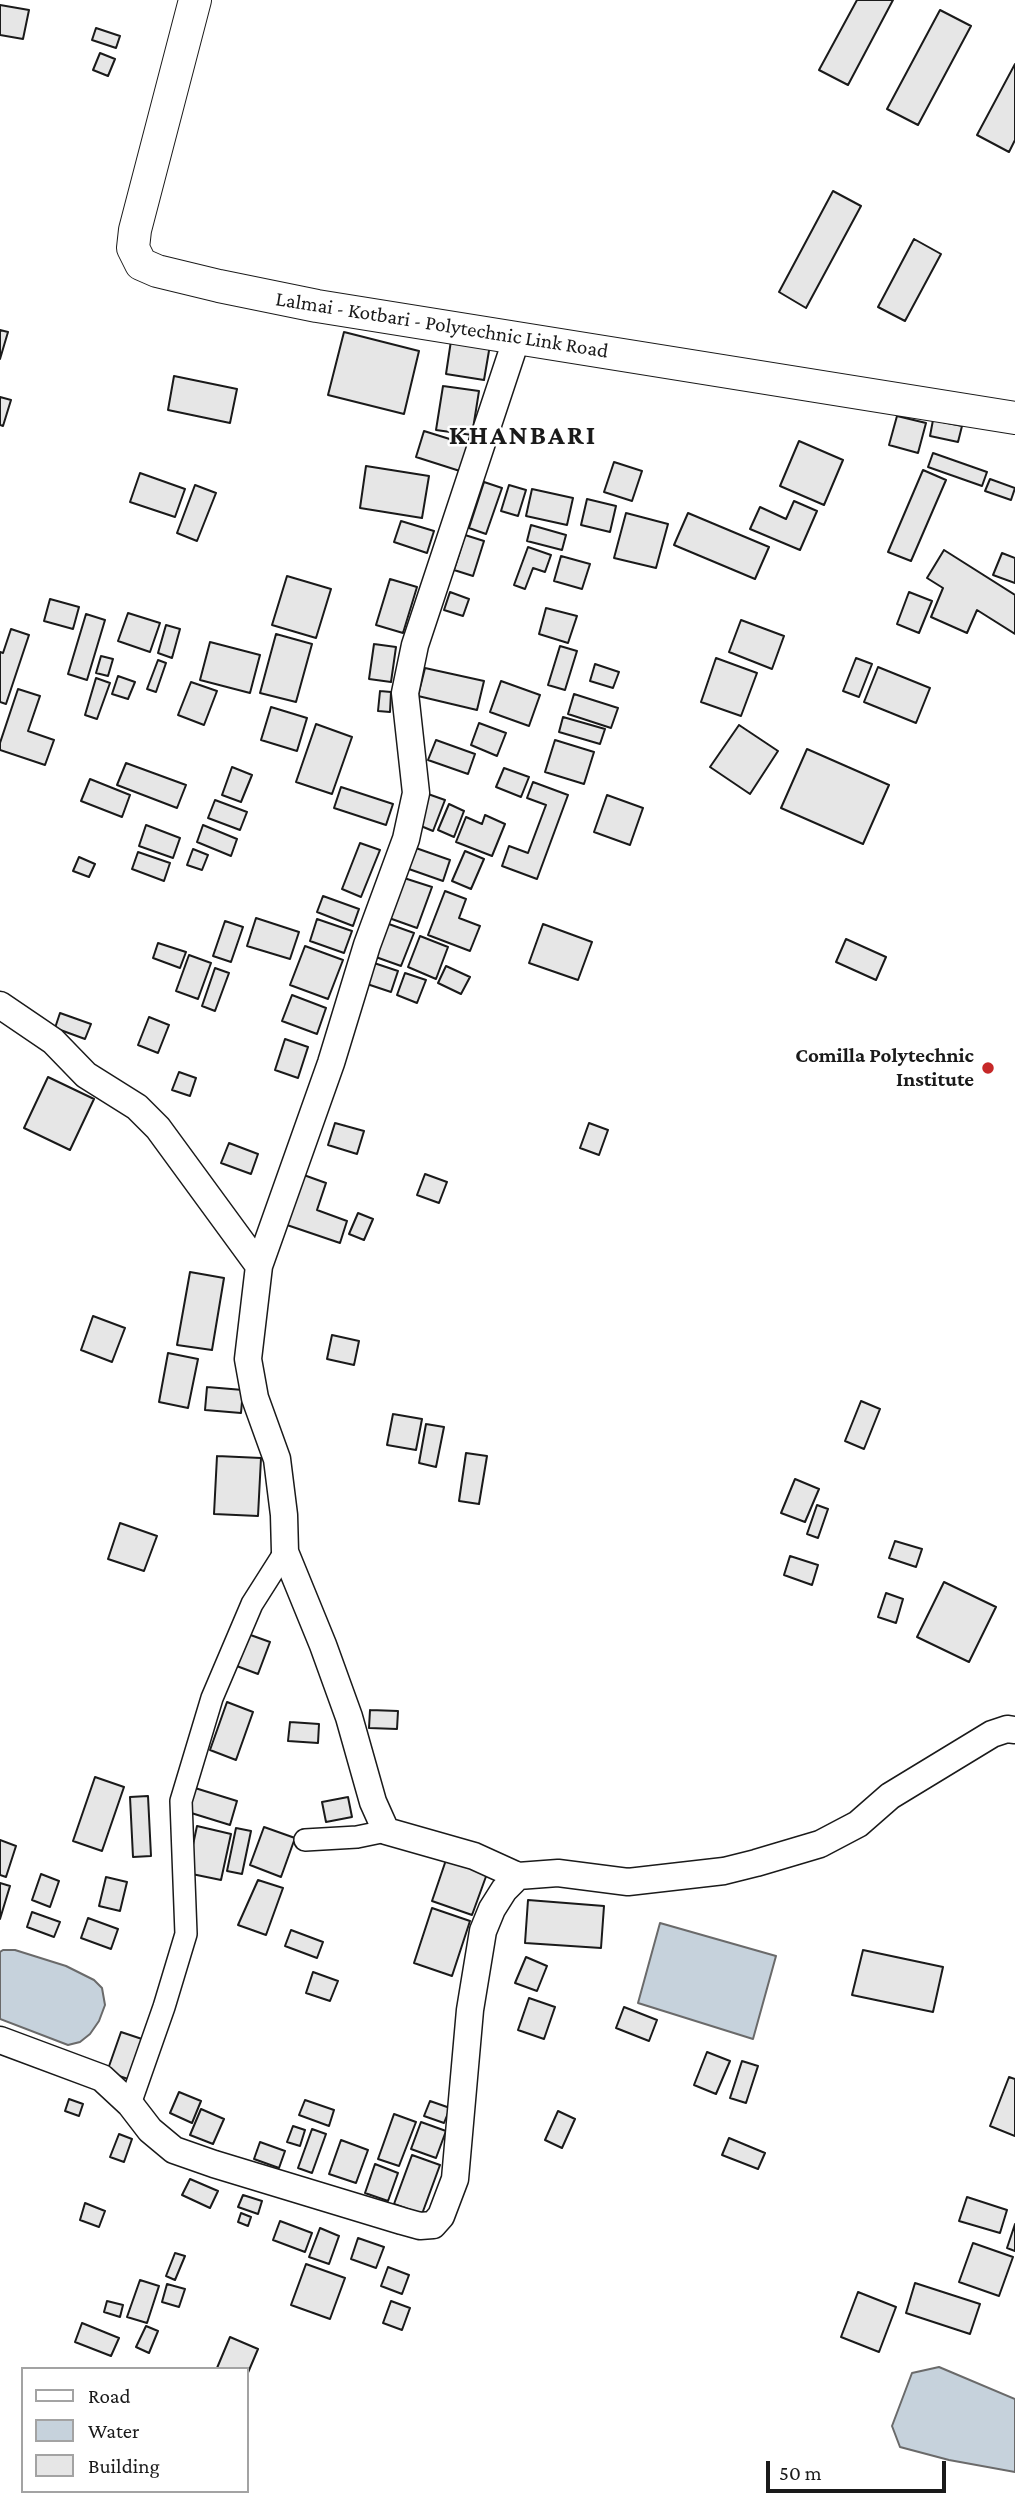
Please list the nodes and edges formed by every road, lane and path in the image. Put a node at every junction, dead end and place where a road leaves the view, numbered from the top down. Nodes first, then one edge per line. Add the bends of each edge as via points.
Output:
1 (195, 0) edge
2 (517, 337) junction
3 (1015, 418) edge
4 (0, 1006) edge
5 (259, 1266) junction
6 (285, 1552) junction
7 (1015, 1730) edge
8 (386, 1831) junction
9 (304, 1840) dead end
10 (519, 1876) junction
11 (0, 2040) edge
12 (130, 2104) junction

1 - 2 main road, Lalmai - Kotbari - Polytechnic Link Road via 135,230 133,248 141,264 317,306
2 - 3 main road, Lalmai - Kotbari - Polytechnic Link Road
2 - 5 street via 415,645 405,693 416,793 406,839
4 - 5 street via 53,1041 86,1075 137,1107 158,1128
5 - 6 street via 248,1359 255,1398 277,1459
6 - 8 street via 324,1645
6 - 12 street via 251,1604 212,1698 181,1801 186,1934
7 - 10 street via 992,1734 890,1796 858,1825 820,1844 756,1863 628,1882 558,1873
8 - 9 street
8 - 10 street via 474,1856
10 - 12 street via 504,1890 483,1931 470,2010 455,2179 433,2225 420,2227 174,2150 150,2130
11 - 12 street via 102,2078

